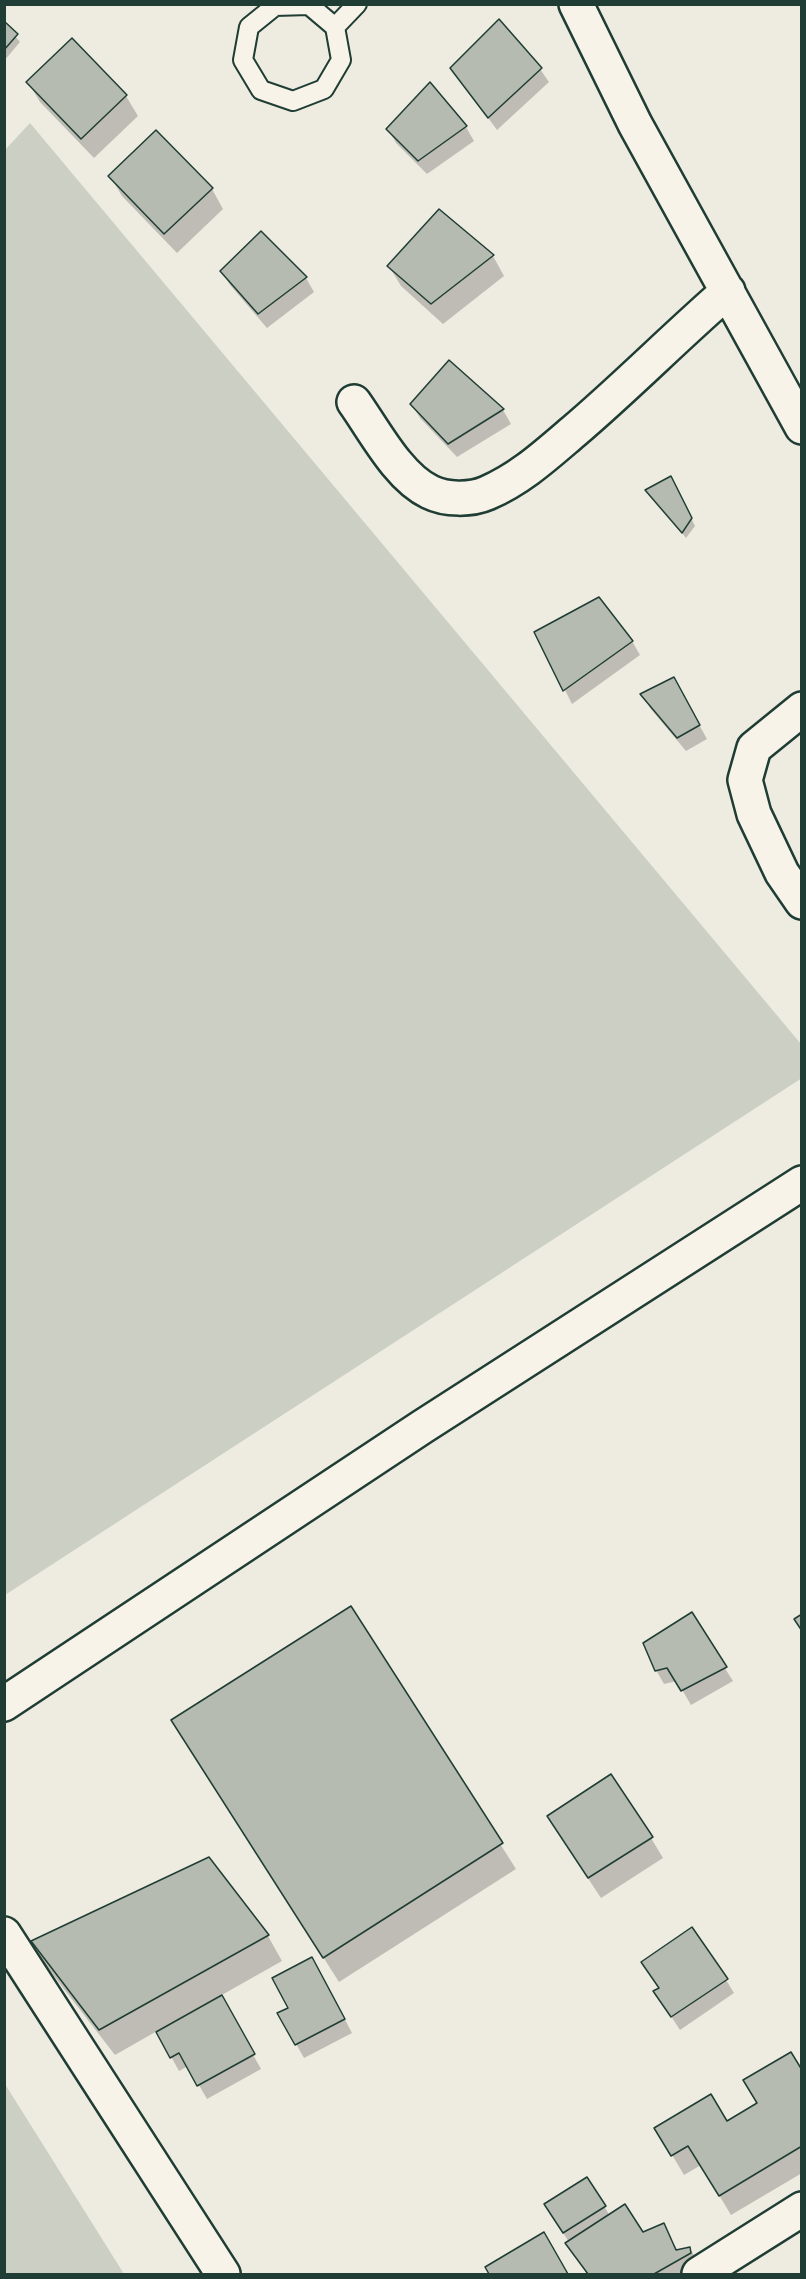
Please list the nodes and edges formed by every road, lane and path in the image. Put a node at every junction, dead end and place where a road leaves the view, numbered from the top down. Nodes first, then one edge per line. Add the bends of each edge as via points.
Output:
1 (357, 4) edge
2 (576, 4) edge
3 (335, 27) junction
4 (728, 291) junction
5 (354, 402) dead end
6 (801, 427) edge
7 (801, 709) edge
8 (801, 902) edge
9 (801, 1183) edge
10 (4, 1704) edge
11 (4, 1934) edge
12 (801, 2209) edge
13 (223, 2274) edge
14 (699, 2274) edge

1 - 3 lane
2 - 4 street via 635,124
3 - 3 lane via 309,5 275,6 249,27 243,60 261,90 293,101 324,89 336,70 341,60
4 - 5 street via 538,462 475,496 443,496 414,481 397,464
4 - 6 street
7 - 8 street via 754,748 745,780 754,814 782,873
9 - 10 street via 429,1422
11 - 13 street
12 - 14 street

